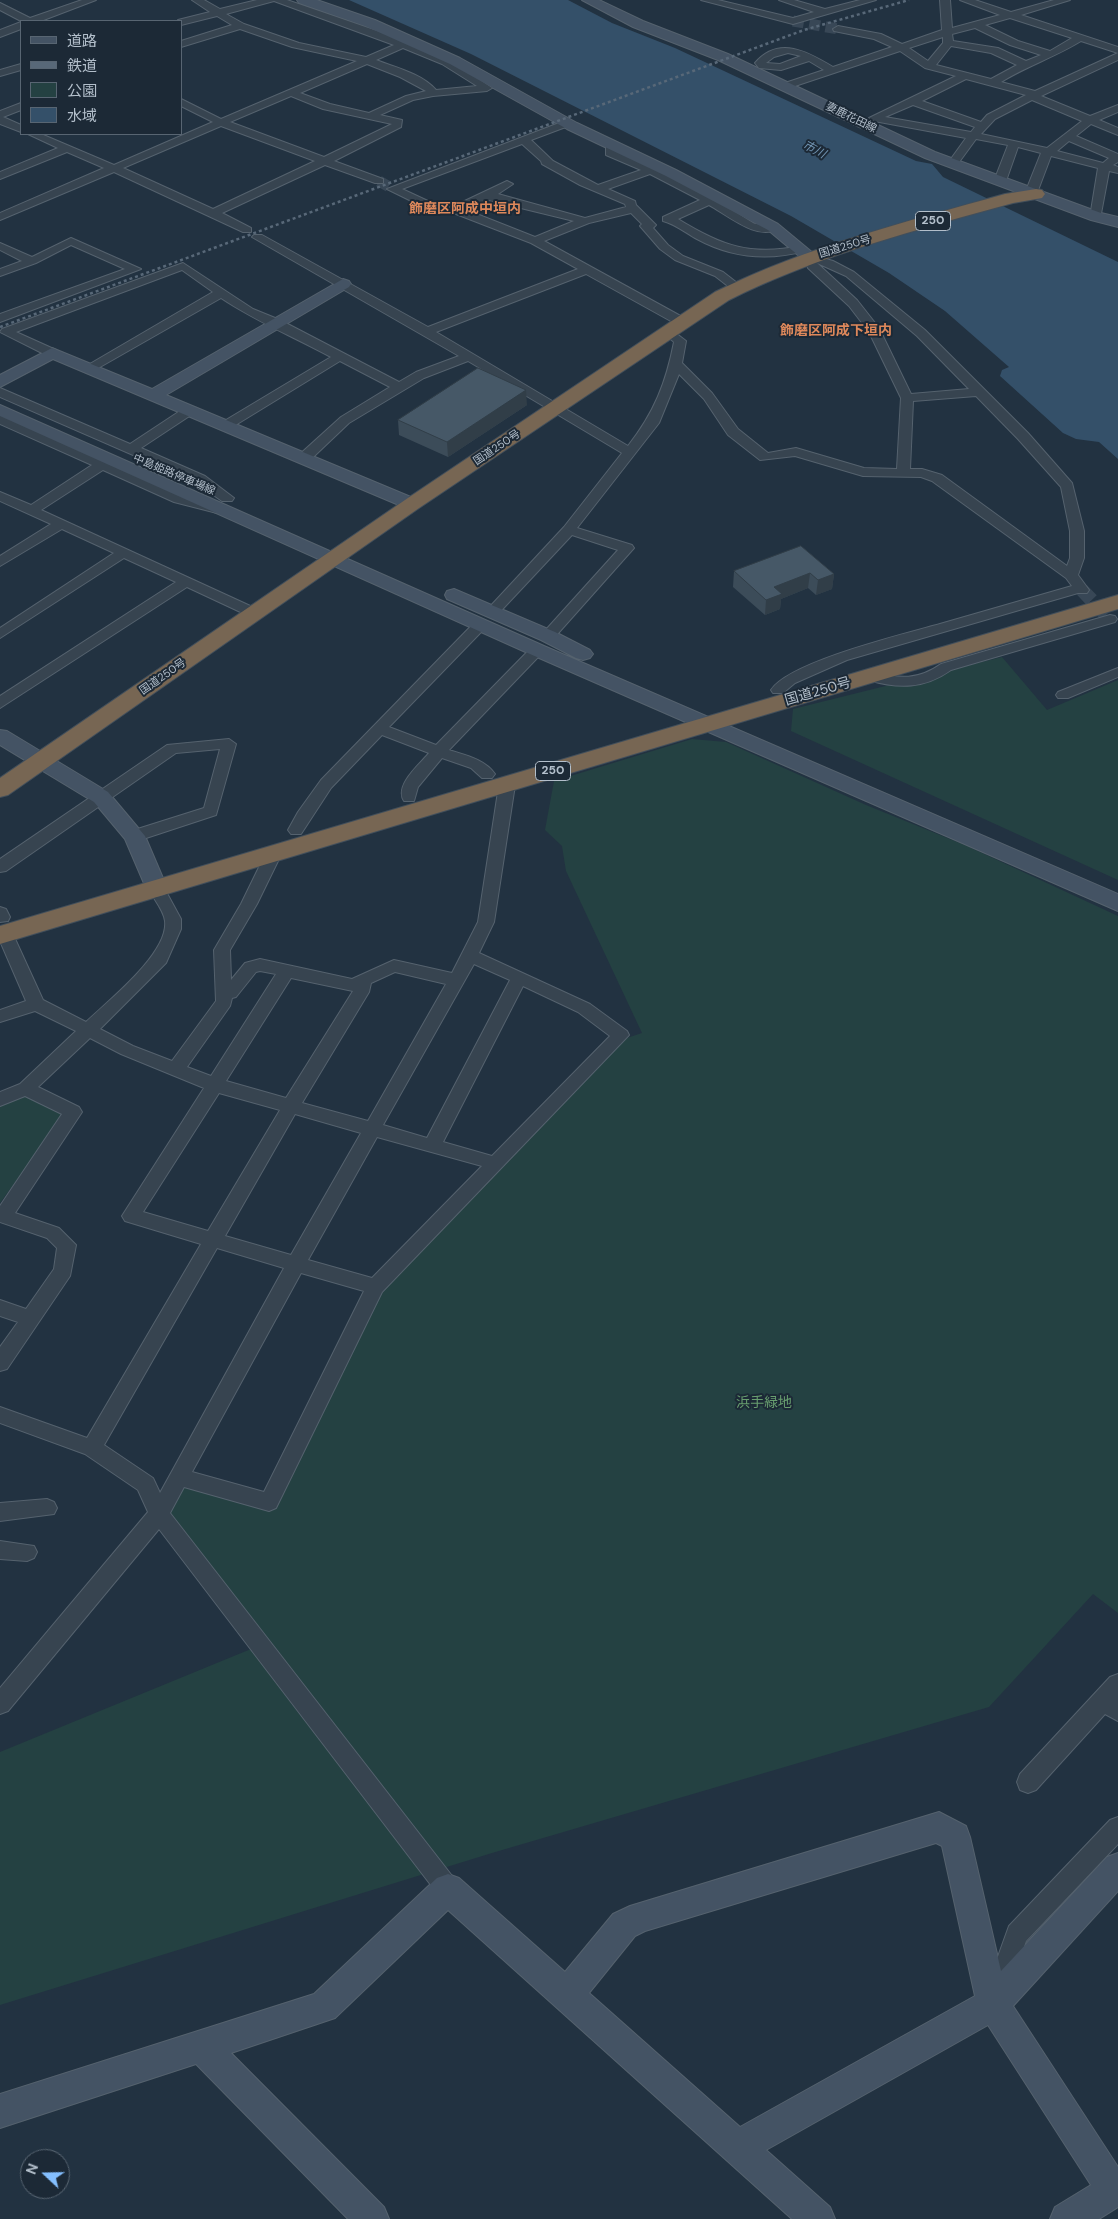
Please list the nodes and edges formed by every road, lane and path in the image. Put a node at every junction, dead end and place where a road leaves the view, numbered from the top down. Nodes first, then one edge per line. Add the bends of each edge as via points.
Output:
1 (90, 0) edge
2 (196, 0) edge
3 (269, 0) edge
4 (278, 0) edge
5 (304, 0) edge
6 (588, 0) edge
7 (706, 0) edge
8 (784, 0) edge
9 (871, 0) edge
10 (945, 0) edge
11 (966, 0) edge
12 (1065, 0) edge
13 (0, 6) edge
14 (825, 12) junction
15 (218, 13) junction
16 (1013, 15) junction
17 (28, 20) edge
18 (33, 20) edge
19 (182, 22) edge
20 (977, 24) junction
21 (20, 25) edge
22 (240, 26) junction
23 (838, 29) tunnel mouth
24 (0, 34) edge
25 (947, 37) junction
26 (1080, 38) junction
27 (1014, 43) junction
28 (182, 44) edge
29 (405, 44) junction
30 (902, 48) junction
31 (994, 50) junction
32 (1118, 50) edge
33 (1051, 55) junction
34 (1118, 56) edge
35 (809, 57) dead end
36 (367, 60) junction
37 (450, 61) junction
38 (1107, 61) junction
39 (1118, 64) edge
40 (929, 66) junction
41 (1027, 66) junction
42 (20, 67) edge
43 (831, 70) junction
44 (0, 73) edge
45 (963, 76) junction
46 (993, 82) junction
47 (786, 86) junction
48 (292, 92) junction
49 (433, 93) junction
50 (1033, 95) junction
51 (912, 101) junction
52 (182, 103) edge
53 (20, 106) edge
54 (1118, 108) edge
55 (946, 114) junction
56 (0, 115) edge
57 (372, 115) junction
58 (0, 120) edge
59 (1090, 120) junction
60 (222, 123) junction
61 (567, 123) junction
62 (982, 126) junction
63 (20, 128) edge
64 (933, 129) junction
65 (1118, 132) edge
66 (6, 133) dead end
67 (36, 135) edge
68 (973, 136) junction
69 (1070, 138) junction
70 (524, 140) junction
71 (1014, 144) junction
72 (616, 147) junction
73 (68, 148) junction
74 (1048, 152) junction
75 (1118, 158) edge
76 (324, 161) junction
77 (952, 163) junction
78 (1104, 167) junction
79 (115, 169) junction
80 (651, 170) junction
81 (1118, 170) edge
82 (0, 176) edge
83 (379, 181) tunnel mouth
84 (1000, 181) junction
85 (507, 184) dead end
86 (598, 189) junction
87 (1033, 194) junction
88 (486, 196) junction
89 (708, 201) junction
90 (666, 204) dead end
91 (633, 209) junction
92 (457, 210) junction
93 (214, 213) junction
94 (682, 214) junction
95 (0, 217) edge
96 (1096, 217) junction
97 (585, 221) junction
98 (1118, 222) edge
99 (774, 227) junction
100 (247, 230) dead end
101 (258, 236) dead end
102 (536, 241) junction
103 (0, 246) edge
104 (806, 254) junction
105 (32, 261) junction
106 (586, 270) junction
107 (0, 273) edge
108 (343, 284) junction
109 (737, 288) junction
110 (220, 294) junction
111 (0, 318) edge
112 (276, 323) junction
113 (675, 327) junction
114 (427, 330) junction
115 (52, 353) junction
116 (469, 356) junction
117 (339, 357) junction
118 (676, 364) junction
119 (89, 368) junction
120 (0, 382) edge
121 (399, 387) junction
122 (0, 392) edge
123 (978, 392) junction
124 (154, 395) junction
125 (908, 398) junction
126 (0, 400) edge
127 (558, 408) junction
128 (0, 410) edge
129 (190, 410) junction
130 (0, 419) edge
131 (226, 426) junction
132 (54, 429) junction
133 (131, 449) junction
134 (629, 452) junction
135 (304, 458) junction
136 (101, 465) junction
137 (903, 473) junction
138 (2, 499) edge
139 (223, 504) junction
140 (412, 504) junction
141 (32, 510) junction
142 (61, 524) junction
143 (569, 530) junction
144 (122, 554) junction
145 (340, 555) junction
146 (0, 562) edge
147 (1071, 575) junction
148 (185, 582) junction
149 (1104, 604) edge
150 (254, 613) junction
151 (486, 618) junction
152 (0, 634) edge
153 (542, 643) junction
154 (1118, 672) edge
155 (1063, 695) dead end
156 (0, 703) edge
157 (711, 716) junction
158 (379, 729) junction
159 (0, 736) edge
160 (439, 751) junction
161 (42, 760) junction
162 (497, 780) junction
163 (0, 788) edge
164 (409, 796) junction
165 (101, 797) junction
166 (296, 830) junction
167 (134, 836) junction
168 (268, 855) junction
169 (0, 868) edge
170 (154, 882) junction
171 (1118, 891) edge
172 (1118, 903) edge
173 (1, 923) edge
174 (470, 956) junction
175 (287, 971) junction
176 (520, 978) junction
177 (363, 980) junction
178 (456, 980) junction
179 (224, 993) junction
180 (36, 1004) junction
181 (0, 1016) edge
182 (88, 1030) junction
183 (176, 1069) junction
184 (215, 1085) junction
185 (26, 1089) junction
186 (0, 1099) edge
187 (290, 1107) junction
188 (372, 1130) junction
189 (432, 1146) junction
190 (494, 1163) junction
191 (1, 1216) edge
192 (212, 1240) junction
193 (296, 1264) junction
194 (375, 1287) junction
195 (0, 1308) edge
196 (30, 1318) junction
197 (0, 1363) edge
198 (0, 1415) edge
199 (92, 1448) junction
200 (178, 1477) junction
201 (48, 1508) dead end
202 (0, 1512) edge
203 (159, 1514) junction
204 (0, 1550) edge
205 (27, 1552) dead end
206 (1113, 1698) edge
207 (0, 1704) edge
208 (1028, 1782) dead end
209 (1118, 1828) edge
210 (1118, 1868) edge
211 (448, 1889) junction
212 (566, 1994) junction
213 (993, 2004) junction
214 (202, 2047) junction
215 (0, 2111) edge
216 (736, 2148) junction
217 (1116, 2189) edge
218 (372, 2219) edge
219 (818, 2219) edge
220 (1067, 2219) edge

1 - 18 street
2 - 15 street
3 - 15 street
4 - 29 street
5 - 37 street via 361,20
6 - 47 street, 妻鹿花田線
7 - 14 street via 793,21
8 - 14 street
9 - 14 street
10 - 25 street
11 - 16 street
12 - 16 street
13 - 17 street
15 - 19 street
15 - 22 street
16 - 20 street
16 - 26 street
20 - 25 street
20 - 27 street
21 - 24 street
22 - 28 street
22 - 36 street via 296,46
23 - 30 street via 877,36
25 - 30 street
25 - 31 street
25 - 40 street
26 - 32 street
26 - 33 street
27 - 31 street
27 - 33 street
29 - 36 street
29 - 37 street
30 - 40 street
30 - 43 street
31 - 41 street
33 - 41 street
34 - 38 street
35 - 43 street
36 - 48 street
36 - 49 street via 428,87
37 - 49 street via 488,88
37 - 61 street
38 - 39 street
38 - 50 street
40 - 45 street
41 - 46 street
42 - 44 street
43 - 47 street
45 - 46 street
45 - 51 street
46 - 50 street
47 - 77 street, 妻鹿花田線 via 870,128
48 - 57 street via 327,107
48 - 60 street
49 - 57 street via 410,98
50 - 59 street
50 - 62 street via 991,117
51 - 55 street
51 - 64 street via 874,118
52 - 60 street
53 - 56 street
54 - 59 street
55 - 62 street
55 - 64 street
57 - 76 street via 398,122 396,127
58 - 63 street
59 - 65 street
59 - 69 street
60 - 76 street
60 - 79 street
61 - 70 street
61 - 72 street
62 - 68 street
63 - 66 street
64 - 68 street
67 - 73 street
68 - 71 street
68 - 77 street
69 - 74 street
69 - 75 street
70 - 86 street via 546,162
70 - 92 street via 393,189 442,212
71 - 74 street
71 - 84 street
72 - 80 street via 610,152
72 - 99 street
73 - 79 street
73 - 82 street
74 - 78 street
74 - 87 street
75 - 78 street
76 - 83 street
76 - 93 street
77 - 84 street, 妻鹿花田線
78 - 81 street
78 - 96 street
79 - 93 street
79 - 95 street
80 - 86 street
80 - 89 street
84 - 87 street, 妻鹿花田線
85 - 88 street
86 - 91 street via 631,202
87 - 96 street, 妻鹿花田線
87 - 104 highway, 国道250号 / 250 via 837,249
88 - 92 street
88 - 97 street
89 - 94 street
89 - 99 street via 754,228
90 - 94 street
91 - 97 street
91 - 109 street via 650,225 646,226 664,247 679,258 719,274
92 - 102 street
93 - 100 street
94 - 104 street via 668,218 699,237 734,252
96 - 98 street, 妻鹿花田線
97 - 102 street
99 - 104 street
101 - 108 street
102 - 106 street
103 - 105 street
104 - 109 highway, 国道250号 / 250
104 - 123 street via 856,279 921,332
104 - 125 street via 812,266 853,303 875,331
105 - 107 street
105 - 111 street via 71,241 135,269
106 - 113 street
106 - 114 street
108 - 112 street
108 - 114 street
109 - 113 highway, 国道250号 / 250
110 - 112 street via 249,312
110 - 115 street via 183,266 6,332
110 - 119 street
112 - 117 street
112 - 124 street
113 - 118 street via 680,341
113 - 127 highway, 国道250号 / 250
114 - 116 street
115 - 119 street
115 - 120 street
116 - 121 street
116 - 127 street
117 - 121 street
117 - 131 street
118 - 134 street via 653,423
118 - 137 street via 708,396 733,432 765,457 796,452 863,472
119 - 124 street
121 - 135 street via 346,420
122 - 133 street
123 - 125 street
123 - 147 street via 1067,486 1078,530 1077,558
124 - 129 street
125 - 137 street
126 - 132 street, 中島姫路停車場線
127 - 134 street
127 - 140 highway, 国道250号 / 250
128 - 132 street, 中島姫路停車場線
129 - 131 street
129 - 133 street
130 - 136 street
131 - 135 street
132 - 139 street, 中島姫路停車場線
133 - 139 street via 200,479
134 - 143 street
135 - 140 street
136 - 139 street via 179,499
136 - 141 street
137 - 147 street via 922,473 937,478
138 - 141 street
139 - 145 street, 中島姫路停車場線
140 - 145 highway, 国道250号 / 250
141 - 142 street
142 - 144 street
142 - 146 street
143 - 151 street
143 - 153 street via 627,548
144 - 148 street
144 - 152 street
145 - 150 highway, 国道250号 / 250
145 - 151 street, 中島姫路停車場線 via 411,592
147 - 149 street
148 - 150 street
148 - 156 street
149 - 157 highway, 国道250号 / 250 via 872,677
149 - 157 highway, 国道250号 / 250 via 778,690
150 - 161 highway, 国道250号 / 250
151 - 153 street, 中島姫路停車場線
151 - 158 street
153 - 157 street, 中島姫路停車場線
153 - 160 street
154 - 155 street
157 - 162 highway, 国道250号 / 250
157 - 171 street
157 - 172 street
158 - 160 street
158 - 166 street via 326,784
159 - 161 street
160 - 162 street via 476,765
160 - 164 street via 410,786
161 - 163 highway, 国道250号 / 250
161 - 165 street
162 - 164 highway, 国道250号 / 250
162 - 168 highway, 国道250号 / 250
162 - 174 street via 486,922
164 - 166 highway, 国道250号 / 250
165 - 167 street
165 - 167 street via 172,748 229,744 211,811
165 - 169 street
166 - 170 highway, 国道250号 / 250
167 - 170 street
168 - 170 highway, 国道250号 / 250
168 - 179 street via 270,861 250,904 222,950
170 - 173 highway, 国道250号 / 250
170 - 182 street via 173,920 173,929 158,963
173 - 180 street
174 - 176 street
174 - 178 street
175 - 177 street via 353,985
175 - 179 street via 260,964 252,967 230,992
175 - 184 street
176 - 189 street
176 - 190 street via 584,1008 621,1035
177 - 178 street via 394,966
177 - 187 street via 363,988
178 - 188 street
179 - 183 street via 224,1002
180 - 181 street
180 - 182 street
182 - 183 street
182 - 185 street
183 - 184 street
184 - 187 street
184 - 192 street via 131,1216
185 - 186 street
185 - 191 street via 73,1112
187 - 188 street
187 - 192 street
188 - 189 street
188 - 193 street
189 - 190 street
190 - 194 street
191 - 196 street via 53,1233 67,1245 63,1271
192 - 193 street
192 - 199 street
193 - 194 street
193 - 200 street
194 - 200 street via 269,1502
195 - 196 street
196 - 197 street
198 - 199 street
199 - 203 street via 146,1484
200 - 203 street
201 - 202 street
203 - 207 street
203 - 211 street
204 - 205 street
206 - 208 street
209 - 213 street via 1017,1934
210 - 213 street
211 - 212 street
211 - 214 street via 324,2007
212 - 213 street via 624,1925 641,1917 939,1827 955,1837
212 - 216 street
213 - 216 street
213 - 217 street
214 - 215 street
214 - 218 street
216 - 219 street
217 - 220 street

